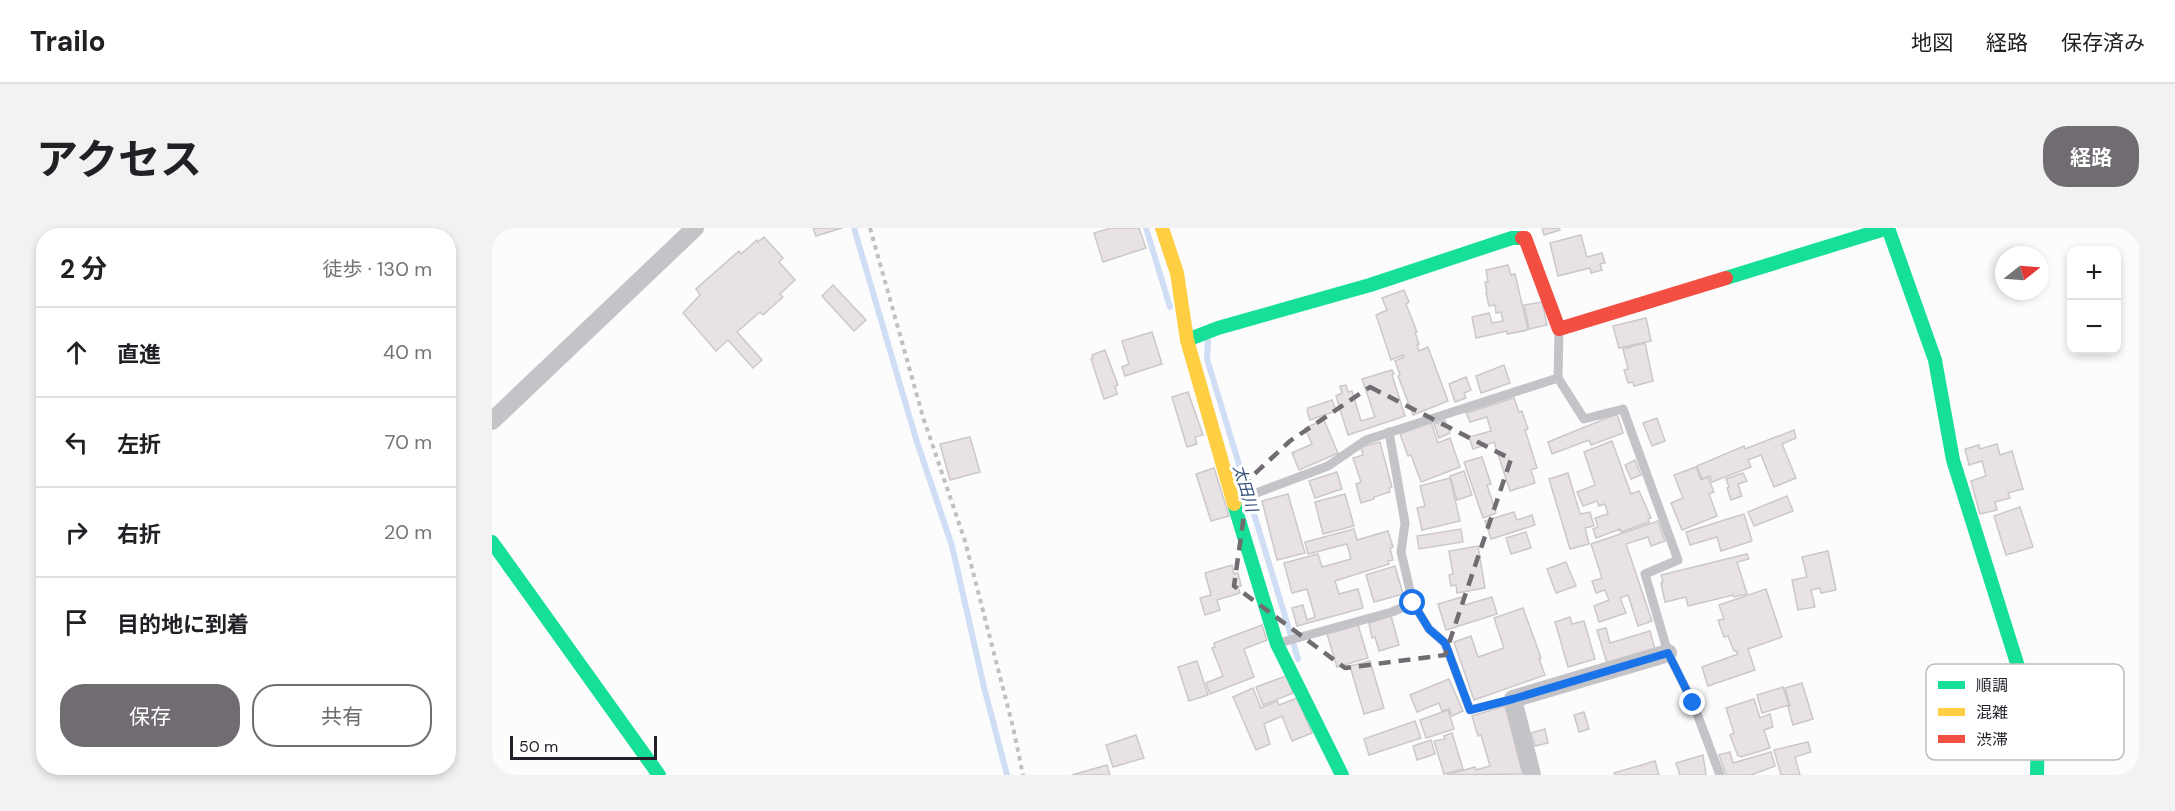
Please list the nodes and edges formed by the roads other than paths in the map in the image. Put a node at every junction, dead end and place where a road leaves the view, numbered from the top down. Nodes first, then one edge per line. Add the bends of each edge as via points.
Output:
1 (695, 228) edge
2 (1162, 228) edge
3 (1888, 228) edge
4 (1559, 329) junction
5 (1187, 340) junction
6 (1557, 378) junction
7 (492, 421) edge
8 (1389, 432) junction
9 (1233, 501) junction
10 (492, 542) edge
11 (1413, 603) junction
12 (1277, 644) junction
13 (1668, 653) junction
14 (2017, 664) edge
15 (1513, 699) junction
16 (2037, 760) edge
17 (659, 775) edge
18 (1342, 775) edge
19 (1532, 775) edge
20 (1719, 775) edge
21 (2037, 775) edge

1 - 7 street
2 - 5 street via 1177,273
3 - 4 street
3 - 14 street via 1935,360 1953,460
4 - 5 street via 1525,238 1512,238
4 - 6 lane
5 - 9 street
6 - 8 lane
6 - 13 lane via 1584,418 1623,409 1678,560 1645,574
8 - 9 lane via 1365,440 1328,466
8 - 11 lane via 1405,523 1401,552
9 - 12 street
10 - 17 street
11 - 12 lane
11 - 15 lane via 1429,629 1445,643 1470,710
12 - 18 street
13 - 15 street
13 - 20 lane via 1693,703
15 - 19 street
16 - 21 street

